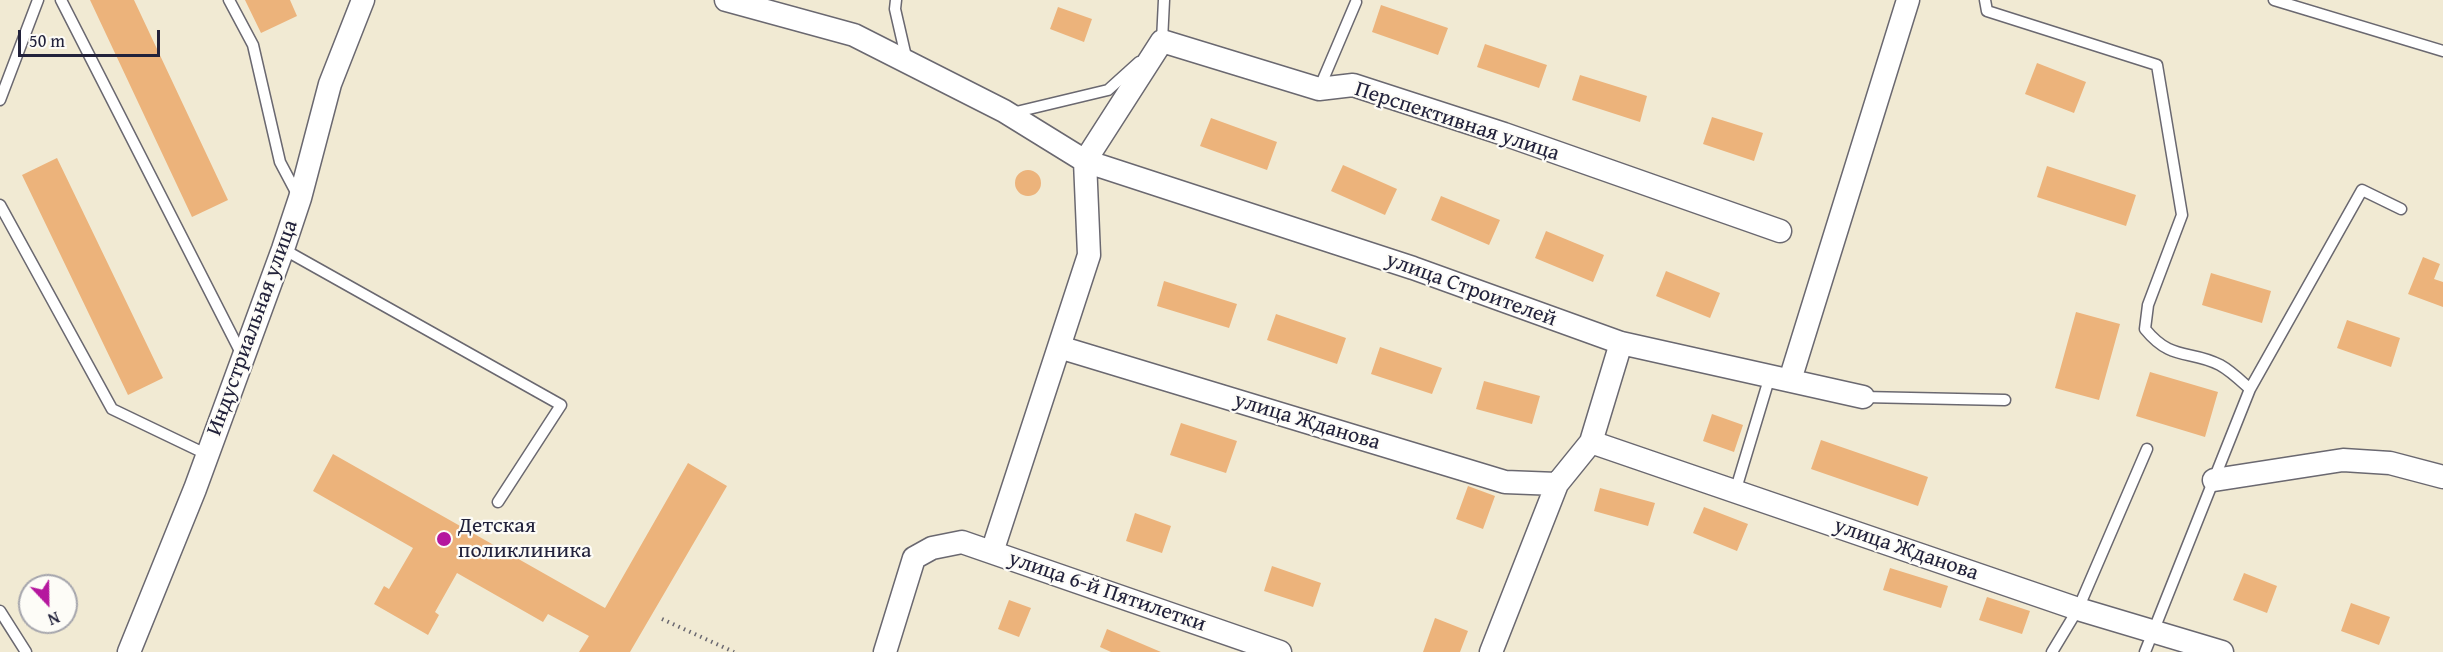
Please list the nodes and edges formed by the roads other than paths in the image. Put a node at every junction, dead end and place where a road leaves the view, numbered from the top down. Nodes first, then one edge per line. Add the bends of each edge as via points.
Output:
1 (38, 0) edge
2 (61, 0) edge
3 (229, 0) edge
4 (363, 0) edge
5 (726, 0) edge
6 (896, 0) edge
7 (1164, 0) edge
8 (1908, 0) edge
9 (1985, 0) edge
10 (2274, 0) edge
11 (1356, 2) dead end
12 (1162, 41) junction
13 (2443, 51) edge
14 (908, 62) junction
15 (1319, 89) junction
16 (0, 100) edge
17 (1009, 114) junction
18 (1085, 161) junction
19 (300, 198) junction
20 (0, 205) edge
21 (2401, 209) dead end
22 (1780, 231) dead end
23 (283, 249) junction
24 (1621, 343) junction
25 (1059, 347) junction
26 (243, 358) junction
27 (1780, 378) junction
28 (2250, 388) junction
29 (1863, 397) joint
30 (2005, 400) dead end
31 (1591, 442) junction
32 (2147, 449) dead end
33 (208, 455) junction
34 (2443, 477) edge
35 (2214, 480) junction
36 (1557, 484) junction
37 (1735, 492) junction
38 (498, 502) dead end
39 (992, 552) junction
40 (2078, 609) junction
41 (0, 611) edge
42 (2150, 642) edge
43 (26, 652) edge
44 (129, 652) edge
45 (885, 652) edge
46 (1280, 652) edge
47 (1491, 652) edge
48 (2052, 652) edge
49 (2222, 652) edge

1 - 16 lane
2 - 26 lane
3 - 19 lane via 253,45 280,162
4 - 19 street, Индустриальная улица via 330,84
5 - 14 street, улица Строителей via 854,35
6 - 14 lane
7 - 12 lane
8 - 27 street
9 - 28 lane via 1987,11 2157,65 2182,215 2148,305 2145,329 2168,350 2220,365
10 - 13 lane
11 - 15 lane
12 - 15 street, Перспективная улица
12 - 17 lane via 1108,90
12 - 18 street
14 - 17 street, улица Строителей
15 - 22 street, Перспективная улица via 1353,85
17 - 18 street, улица Строителей
18 - 24 street, улица Строителей via 1413,268
18 - 25 street via 1089,255
19 - 23 street, Индустриальная улица
20 - 33 lane via 112,409
21 - 28 lane via 2362,190
23 - 26 street, Индустриальная улица
23 - 38 lane via 561,405
24 - 27 street, улица Строителей
24 - 31 street
25 - 36 street, улица Жданова via 1505,482
25 - 39 street
26 - 33 street, Индустриальная улица
27 - 29 street, улица Строителей
27 - 37 lane
28 - 35 lane
29 - 30 lane
31 - 36 street
31 - 37 street, улица Жданова
32 - 40 lane
33 - 44 street, Индустриальная улица
34 - 35 street via 2390,463 2343,460
35 - 42 lane
36 - 47 street
37 - 40 street, улица Жданова
39 - 45 street, улица 6-й Пятилетки via 962,542 932,548 914,558
39 - 46 street, улица 6-й Пятилетки
40 - 42 street, улица Жданова
40 - 48 lane
41 - 43 lane
42 - 49 street, улица Жданова

